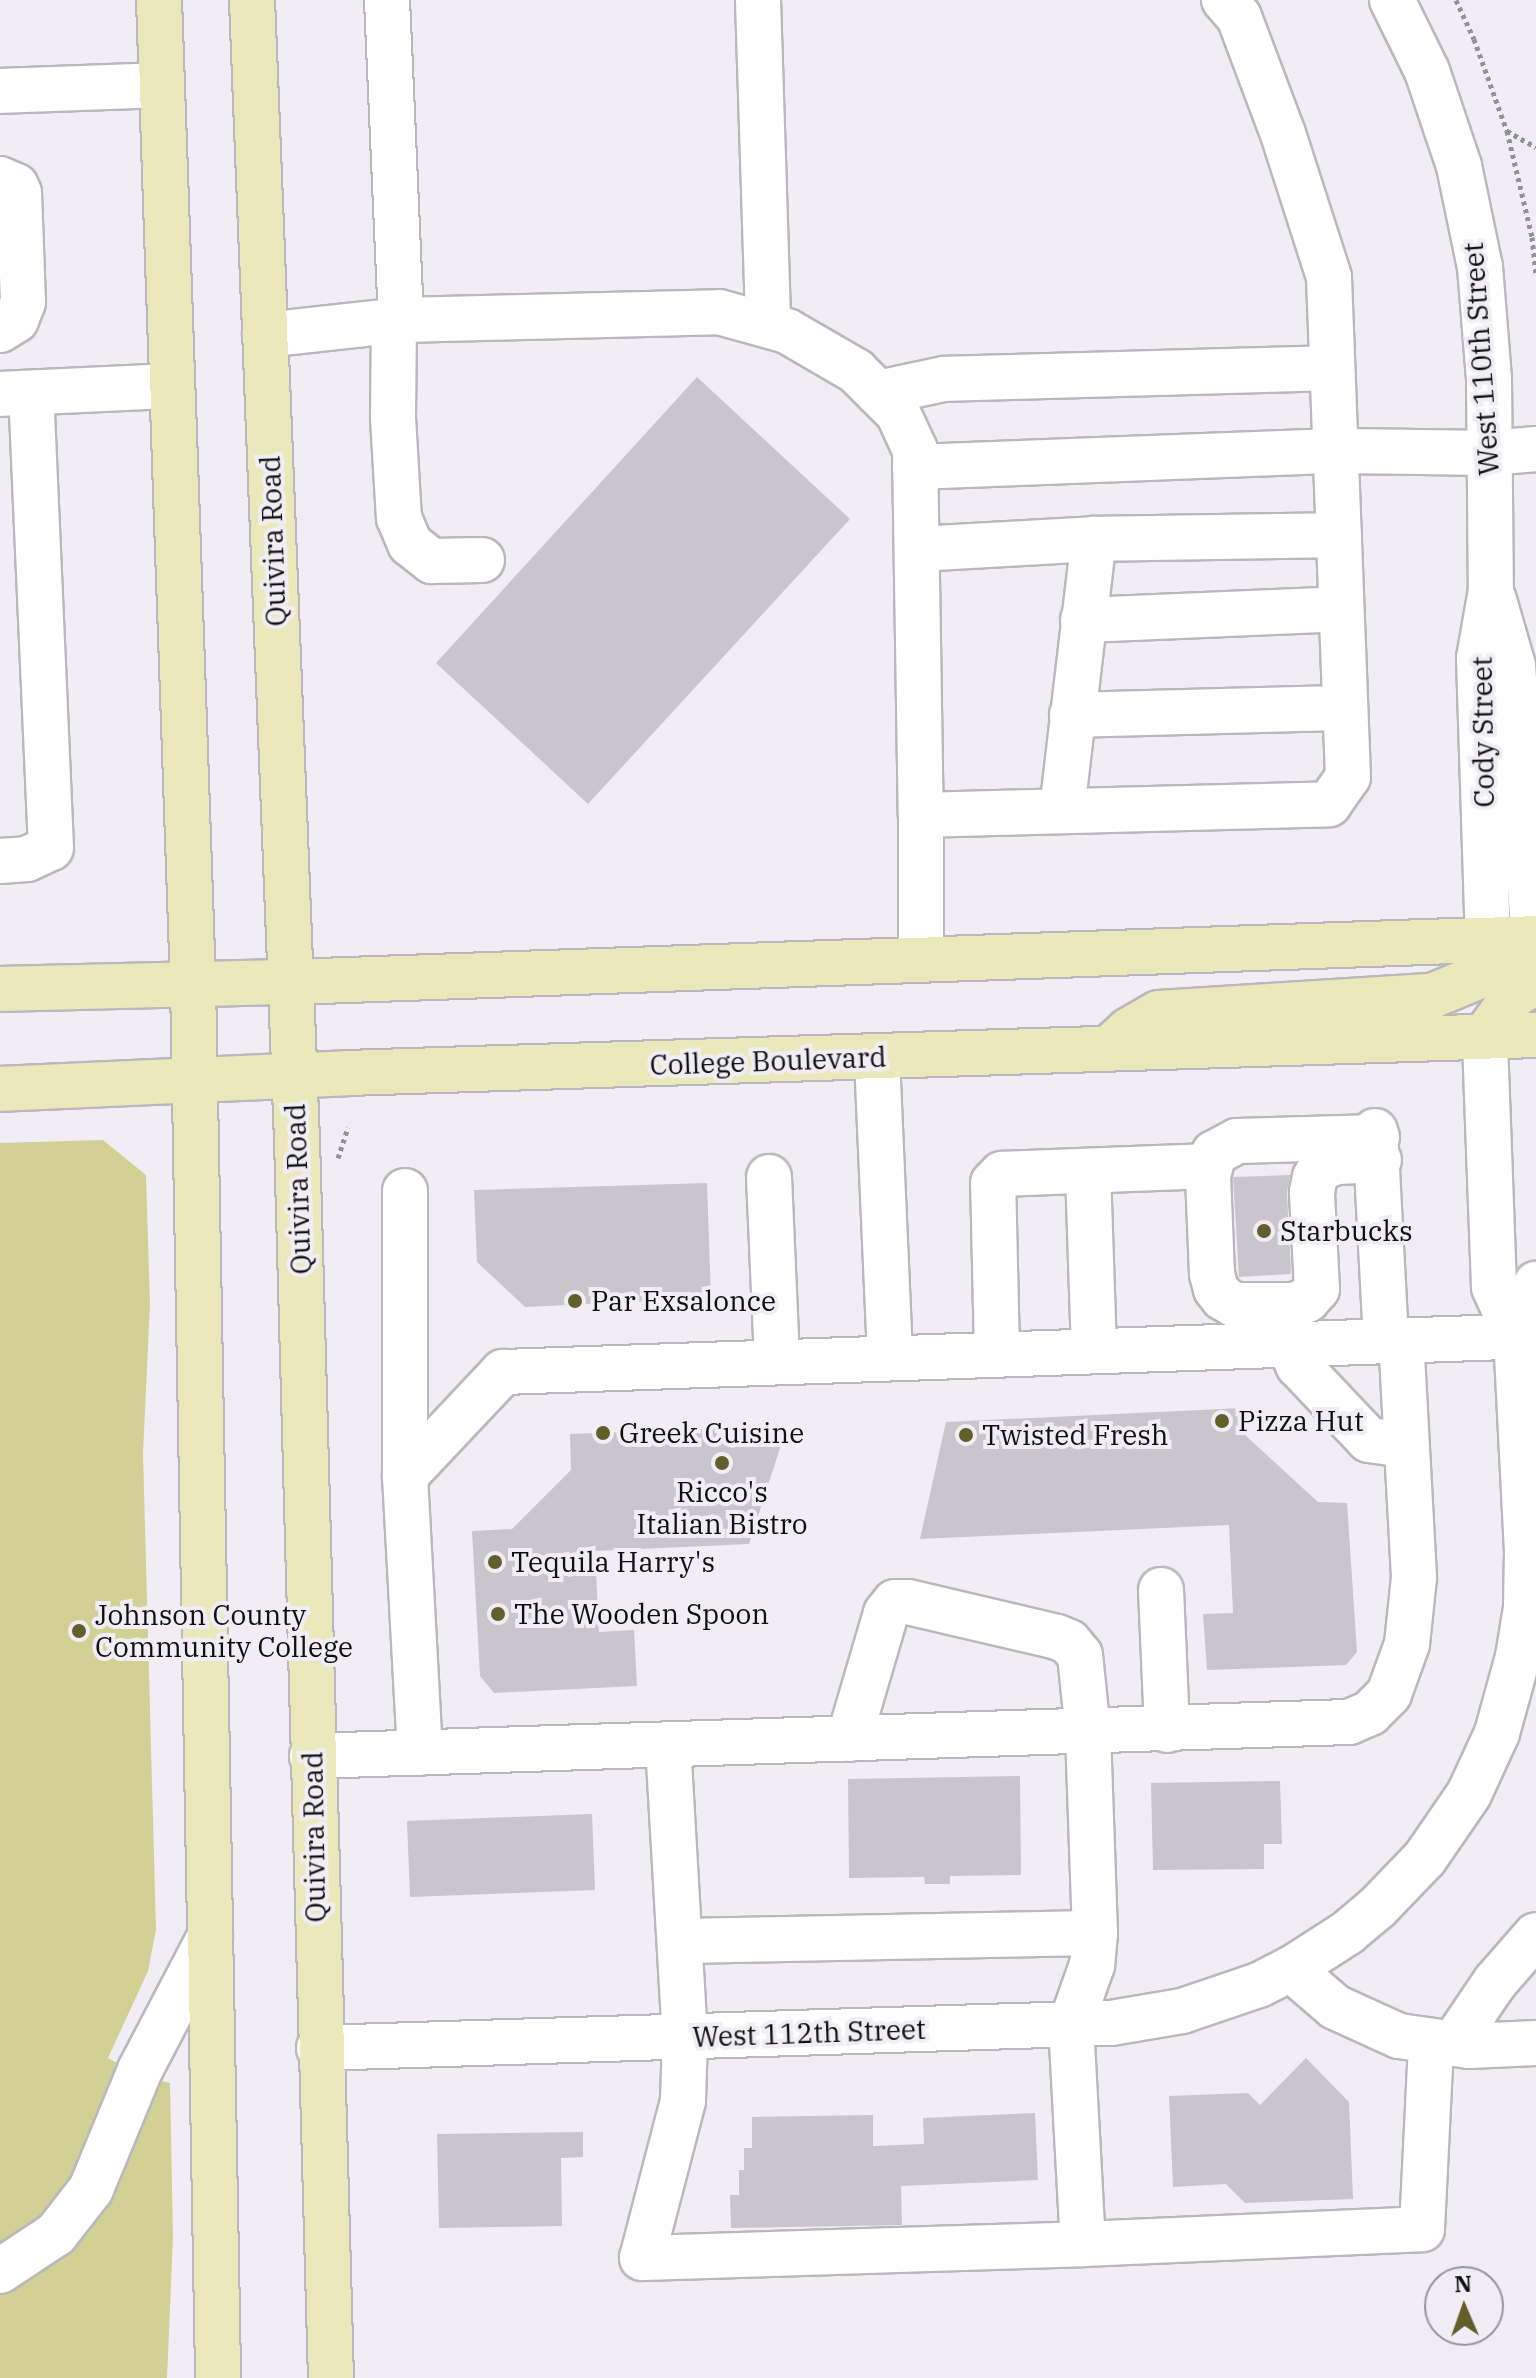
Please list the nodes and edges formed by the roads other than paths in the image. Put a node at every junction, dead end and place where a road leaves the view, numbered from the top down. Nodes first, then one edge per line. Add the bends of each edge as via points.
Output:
1 (159, 0) edge
2 (252, 0) edge
3 (387, 0) edge
4 (758, 0) edge
5 (1224, 0) edge
6 (1392, 0) edge
7 (162, 85) junction
8 (0, 91) edge
9 (0, 179) edge
10 (11, 256) edge
11 (398, 320) junction
12 (768, 325) junction
13 (0, 330) edge
14 (265, 335) junction
15 (1332, 368) junction
16 (172, 386) junction
17 (878, 393) junction
18 (16, 394) edge
19 (1536, 449) edge
20 (1335, 451) junction
21 (1490, 453) junction
22 (915, 467) junction
23 (1339, 535) junction
24 (1094, 539) junction
25 (917, 549) junction
26 (482, 560) dead end
27 (1491, 590) junction
28 (1341, 609) junction
29 (1083, 620) junction
30 (1345, 708) junction
31 (1072, 715) junction
32 (1062, 810) junction
33 (921, 815) junction
34 (0, 861) edge
35 (1535, 938) edge
36 (1488, 940) junction
37 (921, 960) junction
38 (193, 982) junction
39 (291, 982) junction
40 (1536, 983) edge
41 (0, 989) edge
42 (1536, 1035) edge
43 (1485, 1036) junction
44 (1108, 1049) junction
45 (877, 1058) junction
46 (295, 1076) junction
47 (193, 1081) junction
48 (0, 1089) edge
49 (1378, 1148) junction
50 (1200, 1166) junction
51 (1088, 1171) junction
52 (769, 1177) dead end
53 (405, 1191) dead end
54 (1536, 1284) edge
55 (1526, 1336) edge
56 (1394, 1340) junction
57 (1289, 1343) junction
58 (1201, 1346) junction
59 (1094, 1350) junction
60 (997, 1353) junction
61 (890, 1356) junction
62 (777, 1360) junction
63 (1405, 1445) junction
64 (405, 1476) junction
65 (1161, 1590) dead end
66 (1531, 1607) edge
67 (1523, 1693) edge
68 (1167, 1730) junction
69 (1088, 1733) junction
70 (849, 1739) junction
71 (668, 1744) junction
72 (420, 1753) junction
73 (312, 1756) junction
74 (1095, 1933) junction
75 (1536, 1935) edge
76 (210, 1936) junction
77 (680, 1941) junction
78 (1291, 1969) junction
79 (1071, 2024) junction
80 (685, 2037) junction
81 (1442, 2043) junction
82 (1536, 2043) edge
83 (319, 2048) junction
84 (1083, 2244) junction
85 (0, 2271) edge
86 (218, 2378) edge
87 (331, 2378) edge

1 - 7 main road
2 - 14 main road, Quivira Road
3 - 11 street
4 - 12 street
5 - 15 street via 1239,17 1329,277
6 - 21 street, West 110th Street via 1427,71 1462,180 1480,267
7 - 8 street
7 - 16 main road
9 - 10 street via 19,193
10 - 13 street via 22,311
11 - 12 street via 719,312
11 - 14 street
11 - 26 street via 393,418 399,518 410,544 432,561
12 - 17 street via 856,371
14 - 39 main road, Quivira Road
15 - 17 street via 944,379
15 - 20 street
16 - 18 street
16 - 38 main road
17 - 22 street via 898,413 915,450
18 - 34 street via 51,848 27,859
19 - 21 street
20 - 21 street
20 - 22 street
20 - 23 street
21 - 27 street, West 110th Street
22 - 25 street
23 - 24 street
23 - 28 street
24 - 25 street
24 - 29 street
25 - 33 street
27 - 35 street, Cody Street via 1513,666
27 - 36 street, Cody Street via 1479,658
28 - 29 street
28 - 30 street
29 - 31 street
30 - 31 street
30 - 32 street via 1348,777 1329,804
31 - 32 street
32 - 33 street
33 - 37 street
35 - 36 main road
35 - 44 main road via 1492,971 1432,996 1159,1013
36 - 37 main road
37 - 39 main road
38 - 39 main road
38 - 41 main road
38 - 47 main road
39 - 46 main road, Quivira Road
40 - 43 main road via 1515,994
42 - 43 main road, College Boulevard
43 - 44 main road, College Boulevard
43 - 55 street, West 112th Street via 1494,1287
44 - 45 main road, College Boulevard
45 - 46 main road, College Boulevard
45 - 61 street
46 - 47 main road, College Boulevard
46 - 73 main road, Quivira Road
47 - 48 main road, College Boulevard
47 - 76 main road
49 - 50 street via 1365,1124 1235,1129 1204,1145
49 - 50 street via 1322,1167 1315,1177 1317,1289 1294,1305 1235,1305 1216,1289
49 - 56 street
50 - 51 street
50 - 58 street
51 - 59 street
51 - 60 street via 1002,1174 993,1183
52 - 62 street
53 - 64 street
54 - 55 street, West 112th Street
55 - 56 street
55 - 66 street, West 112th Street
56 - 57 street
56 - 63 street
57 - 58 street
57 - 63 street via 1298,1365 1369,1440
58 - 59 street
59 - 60 street
60 - 61 street
61 - 62 street
62 - 64 street via 503,1372
63 - 68 street via 1414,1577 1407,1644 1389,1694 1370,1713 1349,1722
64 - 72 street
65 - 68 street
66 - 67 street, West 112th Street
67 - 78 street, West 112th Street via 1497,1733 1469,1794 1425,1858 1367,1916
68 - 69 street
69 - 70 street
69 - 70 street via 1082,1662 1069,1642 900,1601 886,1613
69 - 74 street
70 - 71 street
71 - 72 street
71 - 77 street
72 - 73 street
73 - 83 main road, Quivira Road
74 - 77 street
74 - 79 street via 1092,1965
75 - 81 street
76 - 85 street via 140,2070 91,2189 56,2234
76 - 86 main road
77 - 80 street
78 - 79 street, West 112th Street via 1182,2011
78 - 81 street via 1335,2007 1399,2036
79 - 80 street, West 112th Street
79 - 84 street
80 - 83 street, West 112th Street
80 - 84 street via 683,2101 642,2258
81 - 82 street
81 - 84 street via 1422,2229
83 - 87 main road, Quivira Road

